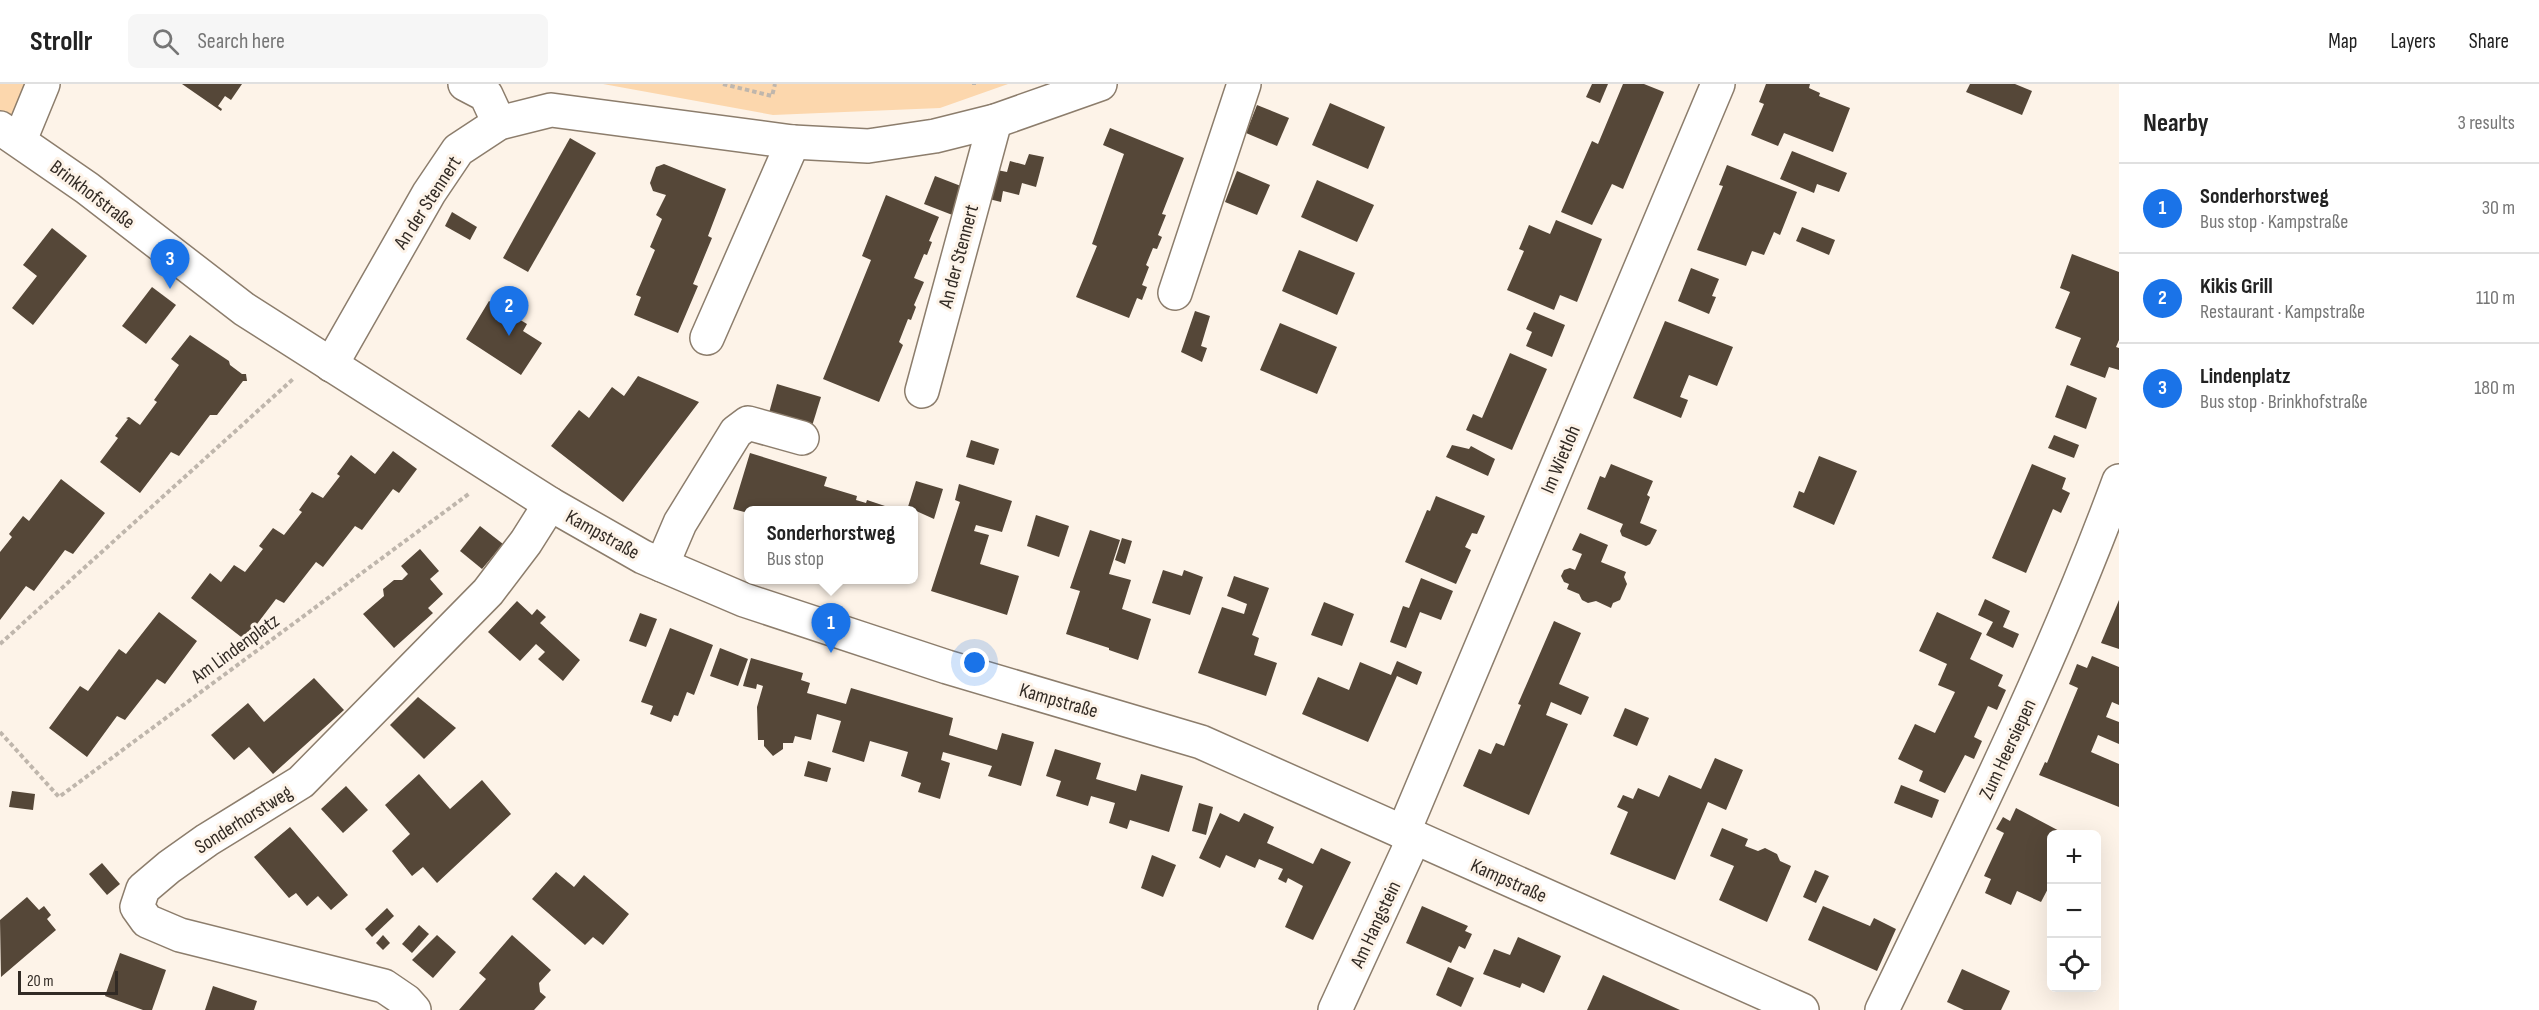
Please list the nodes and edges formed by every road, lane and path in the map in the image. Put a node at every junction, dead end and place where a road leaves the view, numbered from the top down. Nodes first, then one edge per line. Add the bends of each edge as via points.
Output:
1 (43, 84) edge
2 (465, 84) edge
3 (723, 84) edge
4 (775, 84) edge
5 (1100, 84) edge
6 (1244, 84) edge
7 (1718, 84) edge
8 (995, 121) junction
9 (500, 123) junction
10 (10, 134) edge
11 (792, 142) junction
12 (1175, 293) dead end
13 (707, 338) dead end
14 (325, 361) junction
15 (922, 391) dead end
16 (802, 438) dead end
17 (499, 471) junction
18 (2119, 481) edge
19 (550, 504) junction
20 (662, 565) junction
21 (0, 644) edge
22 (0, 732) edge
23 (1408, 836) junction
24 (414, 1010) edge
25 (1335, 1010) edge
26 (1802, 1010) edge
27 (1882, 1010) edge

1 - 10 street
2 - 9 street via 486,95
3 - 4 path via 772,96
5 - 8 street, An der Stennert
6 - 12 street
7 - 23 street, Im Wietloh
8 - 11 street, An der Stennert via 935,136 868,146
8 - 15 street, An der Stennert
9 - 11 street, An der Stennert via 551,110
9 - 14 street, An der Stennert via 459,150
10 - 14 street, Brinkhofstraße via 244,309
11 - 13 street
14 - 17 street, Kampstraße
14 - 21 path
16 - 20 street via 748,423 736,432 680,523
17 - 19 street, Kampstraße
17 - 22 path, Am Lindenplatz via 59,797
18 - 27 street, Zum Heersiepen via 2092,555 1996,776
19 - 20 street, Kampstraße
19 - 24 street, Sonderhorstweg via 488,592 301,782 169,867 143,890 137,907 147,921 180,935 384,986
20 - 23 street, Kampstraße via 744,600 947,667 1201,742
23 - 25 street, Am Hangstein
23 - 26 street, Kampstraße

